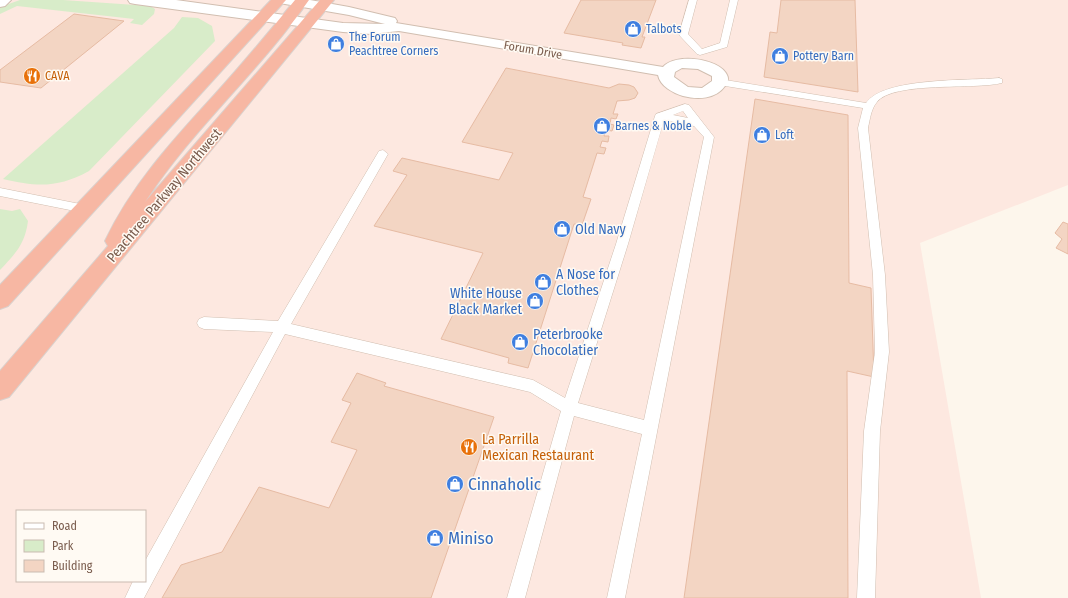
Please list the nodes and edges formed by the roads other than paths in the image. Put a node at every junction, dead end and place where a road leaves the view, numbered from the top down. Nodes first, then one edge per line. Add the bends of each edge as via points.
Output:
1 (4, 0) edge
2 (135, 0) edge
3 (279, 0) edge
4 (285, 0) edge
5 (693, 0) edge
6 (734, 0) edge
7 (301, 1) edge
8 (0, 3) edge
9 (325, 3) edge
10 (263, 17) junction
11 (288, 20) junction
12 (308, 23) junction
13 (399, 27) junction
14 (699, 57) junction
15 (666, 72) junction
16 (1000, 81) dead end
17 (719, 82) junction
18 (687, 100) junction
19 (869, 106) junction
20 (660, 116) junction
21 (698, 123) junction
22 (383, 154) dead end
23 (0, 192) edge
24 (85, 209) junction
25 (108, 261) junction
26 (0, 300) edge
27 (204, 323) dead end
28 (282, 327) junction
29 (0, 389) edge
30 (569, 408) junction
31 (651, 430) junction
32 (146, 576) edge
33 (143, 582) edge
34 (134, 598) edge
35 (516, 598) edge
36 (616, 598) edge
37 (866, 598) edge

1 - 8 street
2 - 10 street, Forum Drive
3 - 10 highway
4 - 7 street, Forum Drive
5 - 14 lane via 683,34
6 - 14 lane via 724,45
7 - 9 street, Forum Drive
7 - 11 highway
9 - 12 highway, Peachtree Parkway Northwest
9 - 13 street, Forum Drive via 387,19
10 - 11 street, Forum Drive
10 - 24 highway
11 - 12 street, Forum Drive
11 - 25 highway via 139,194 124,219
12 - 13 street, Forum Drive via 378,30
12 - 25 highway, Peachtree Parkway Northwest
13 - 15 street, Forum Drive
14 - 15 street via 669,68
14 - 17 street via 719,77
15 - 18 street via 666,77
16 - 19 lane via 898,88 877,96
17 - 18 street via 712,90
17 - 19 lane
18 - 20 lane
18 - 21 lane
19 - 37 lane via 863,128 879,275 882,352 872,431
20 - 21 lane
20 - 30 lane
21 - 31 lane via 709,137
22 - 28 lane
23 - 24 lane
24 - 26 highway
25 - 29 highway, Peachtree Parkway Northwest
27 - 28 lane
28 - 30 lane via 533,386
28 - 32 lane
30 - 31 lane
30 - 35 lane
31 - 36 lane
33 - 34 lane

